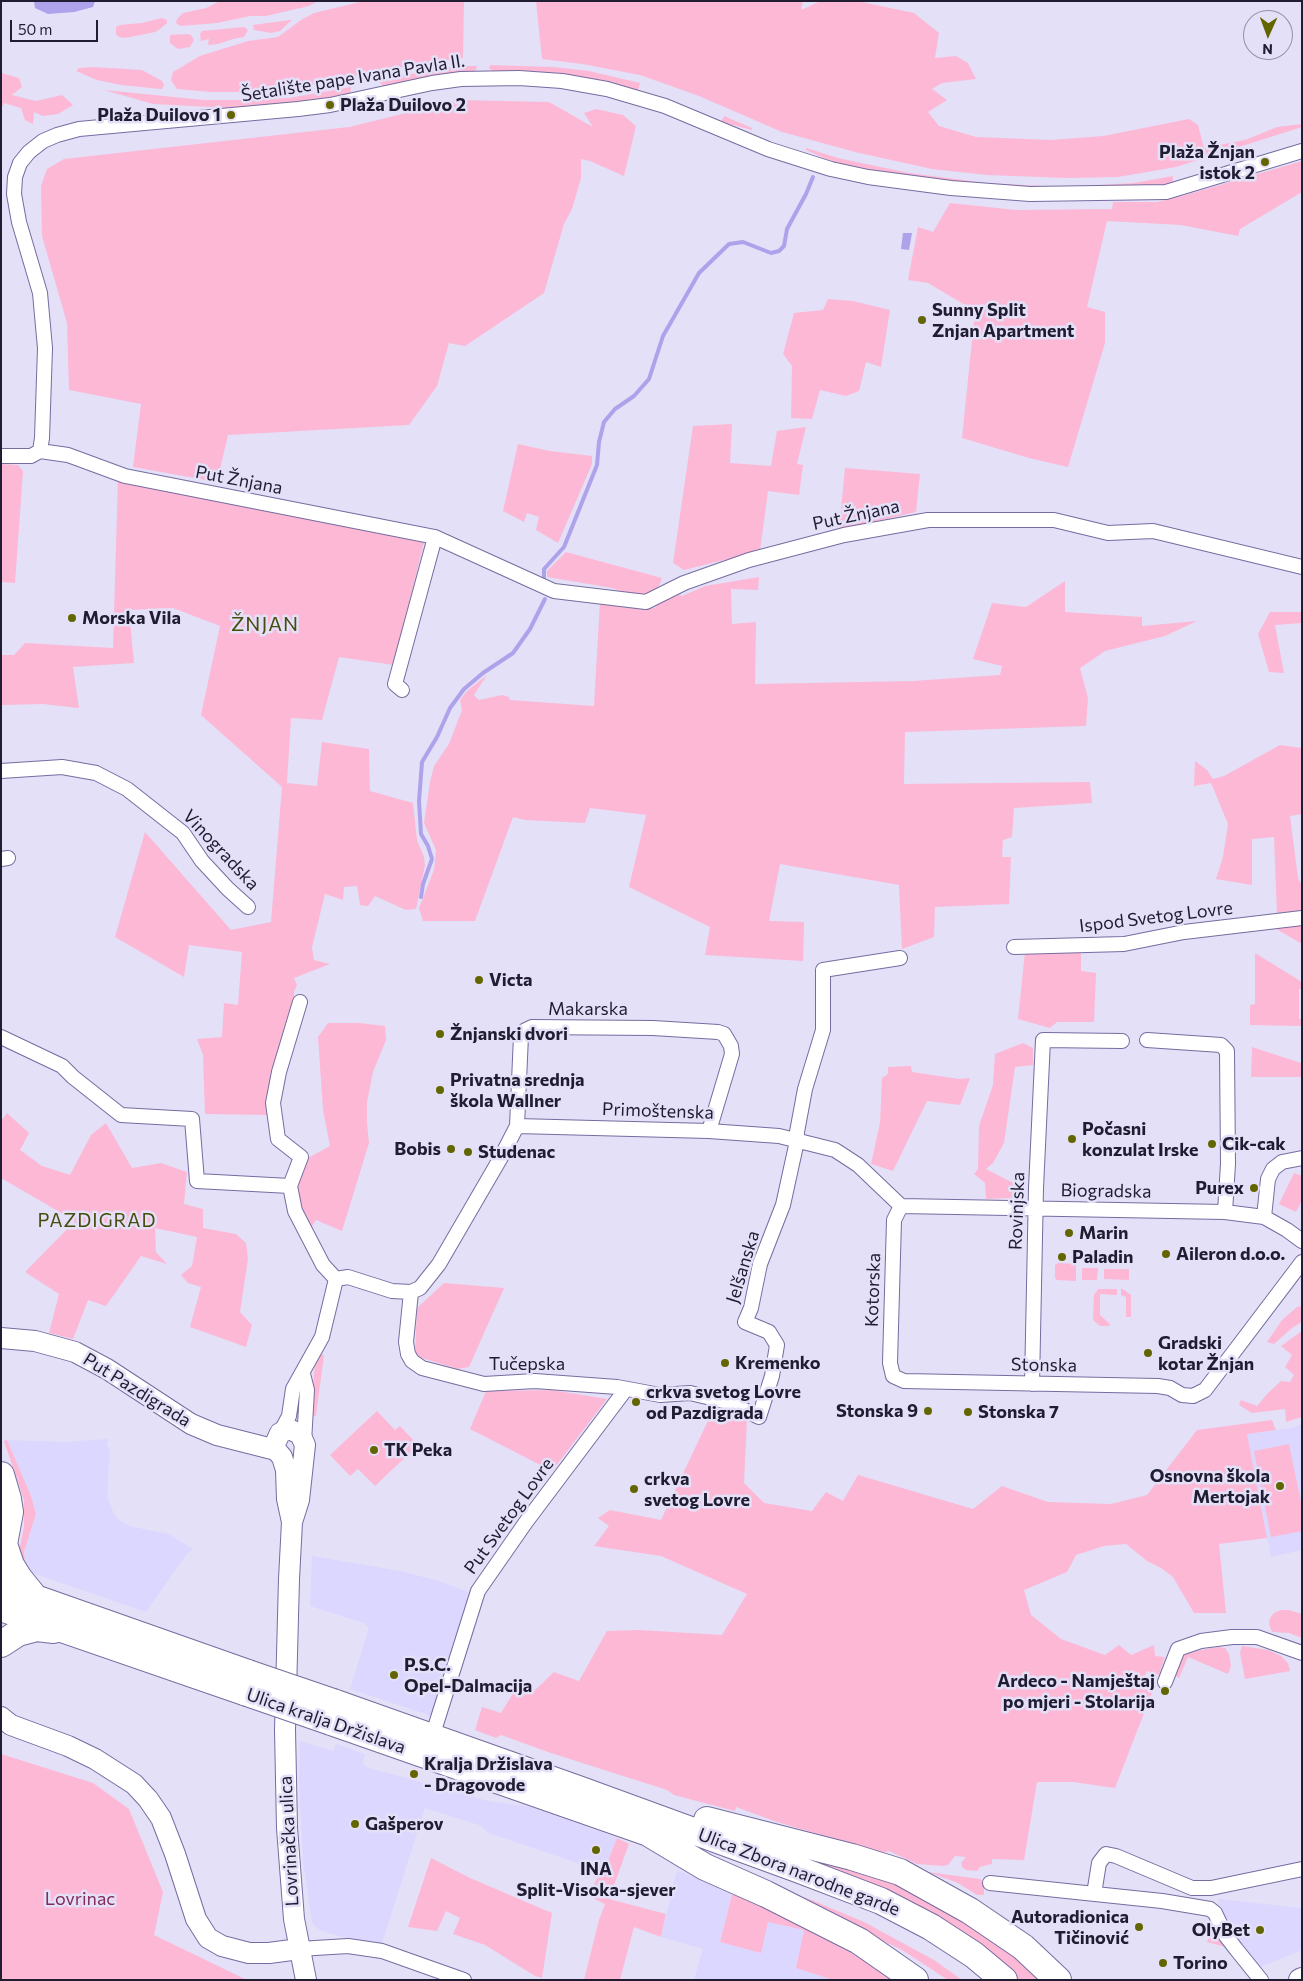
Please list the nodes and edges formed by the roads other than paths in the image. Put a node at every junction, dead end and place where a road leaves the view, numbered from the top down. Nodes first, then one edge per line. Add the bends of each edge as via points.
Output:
1 (1302, 151) edge
2 (40, 450) junction
3 (1, 456) edge
4 (435, 537) junction
5 (1302, 567) edge
6 (402, 690) dead end
7 (1, 770) edge
8 (248, 907) dead end
9 (1302, 918) edge
10 (1014, 947) dead end
11 (900, 958) dead end
12 (300, 1002) dead end
13 (1, 1037) edge
14 (1147, 1040) dead end
15 (1122, 1041) dead end
16 (517, 1126) junction
17 (709, 1131) junction
18 (797, 1140) junction
19 (1302, 1158) edge
20 (290, 1186) junction
21 (902, 1206) junction
22 (1036, 1209) junction
23 (1225, 1212) junction
24 (1264, 1217) junction
25 (1302, 1241) edge
26 (1302, 1262) edge
27 (336, 1279) junction
28 (411, 1292) junction
29 (1, 1338) edge
30 (27, 1340) junction
31 (1, 1348) edge
32 (303, 1374) junction
33 (893, 1376) joint
34 (1032, 1384) junction
35 (626, 1389) junction
36 (759, 1417) joint
37 (279, 1445) junction
38 (304, 1445) junction
39 (1, 1475) edge
40 (292, 1522) junction
41 (3, 1545) edge
42 (1, 1586) edge
43 (36, 1599) junction
44 (1, 1608) edge
45 (65, 1630) junction
46 (1, 1644) edge
47 (1302, 1653) edge
48 (1166, 1682) dead end
49 (248, 1683) junction
50 (332, 1712) junction
51 (1, 1717) edge
52 (432, 1737) junction
53 (581, 1790) junction
54 (650, 1834) junction
55 (1302, 1869) edge
56 (990, 1883) dead end
57 (1094, 1894) junction
58 (299, 1949) junction
59 (306, 1980) edge
60 (464, 1980) edge
61 (915, 1980) edge
62 (976, 1980) edge
63 (1004, 1980) edge
64 (1058, 1980) edge
65 (1261, 1980) edge

1 - 2 street, Šetalište pape Ivana Pavla II. via 1166,192 1030,194 951,188 831,169 768,149 665,106 607,89 520,78 452,80 330,105 79,129 57,134 29,152 20,164 14,194 40,293 45,348
2 - 3 street via 31,456
2 - 4 street, Put Žnjana via 68,455 124,476
4 - 5 street, Put Žnjana via 554,591 646,602 684,583 749,560 844,535 928,520 1054,520 1108,533 1153,531
4 - 6 street via 395,684
7 - 8 street, Vinogradska via 62,767 96,773 127,789 183,833 202,861
9 - 10 street, Ispod Svetog Lovre via 1184,932 1124,944
11 - 18 street via 823,970 823,1030 805,1089
12 - 20 street via 273,1103 278,1139 301,1157
13 - 20 street via 62,1066 121,1115 192,1119 197,1181
14 - 23 street via 1221,1045 1227,1051
15 - 22 street, Rovinjska via 1043,1040
16 - 17 street, Primoštenska
16 - 17 street, Makarska via 521,1036 524,1031 532,1027 653,1028 718,1032 728,1039 732,1054
16 - 28 street via 439,1264 420,1288
17 - 18 street, Primoštenska
18 - 21 street via 835,1150 858,1165
18 - 36 street, Jelšanska via 783,1205 760,1264 745,1322 769,1332 777,1345 772,1376
19 - 24 street via 1282,1162 1272,1169
20 - 27 street via 295,1212 323,1265
21 - 22 street, Biogradska
21 - 33 street, Kotorska via 894,1220 890,1363
22 - 23 street, Biogradska
22 - 34 street, Rovinjska
23 - 24 street, Biogradska
24 - 25 street, Biogradska
26 - 34 street, Stonska via 1205,1390 1193,1396 1158,1386
27 - 28 street via 348,1277
27 - 32 street via 322,1337
28 - 35 street, Tučepska via 406,1342 412,1361 422,1368 484,1384 535,1381
29 - 30 street, Put Pazdigrada
30 - 31 street
30 - 37 street, Put Pazdigrada via 82,1356 191,1424 217,1435
32 - 37 street via 294,1389
32 - 38 street via 307,1390
33 - 34 street, Stonska via 904,1381
35 - 36 street, Tučepska via 660,1395 690,1393 728,1402
35 - 52 street, Put Svetog Lovre via 478,1591
37 - 38 street via 295,1458 300,1456
37 - 40 street via 286,1470
38 - 40 street via 299,1500
39 - 41 highway via 10,1512
40 - 58 street, Lovrinačka ulica via 286,1702 288,1863
41 - 43 highway via 11,1565
42 - 43 highway, Ulica kralja Držislava
43 - 49 highway, Ulica kralja Držislava
44 - 45 highway, Ulica kralja Držislava
45 - 46 highway via 37,1628 18,1633
45 - 49 highway, Ulica kralja Držislava
47 - 48 street via 1257,1637 1232,1636 1201,1641 1178,1649
49 - 50 highway, Ulica kralja Držislava, bridge
50 - 52 highway, Ulica kralja Držislava
50 - 54 highway, Ulica kralja Držislava
51 - 58 street via 11,1725 95,1759 134,1784 161,1818 196,1919 208,1938 222,1946 249,1953
52 - 53 highway, Ulica kralja Držislava
53 - 63 highway, Ulica Zbora narodne garde via 881,1901 931,1927 974,1955
53 - 64 highway via 612,1793 900,1872 970,1911 1023,1947
54 - 61 highway via 705,1867 859,1941
54 - 62 highway, Ulica Zbora narodne garde via 778,1879 878,1919 946,1958
55 - 57 street via 1211,1888 1192,1888 1106,1854 1099,1863
56 - 57 street
57 - 65 street via 1210,1908 1226,1936
58 - 59 street, Lovrinačka ulica
58 - 60 street via 348,1946 382,1951

